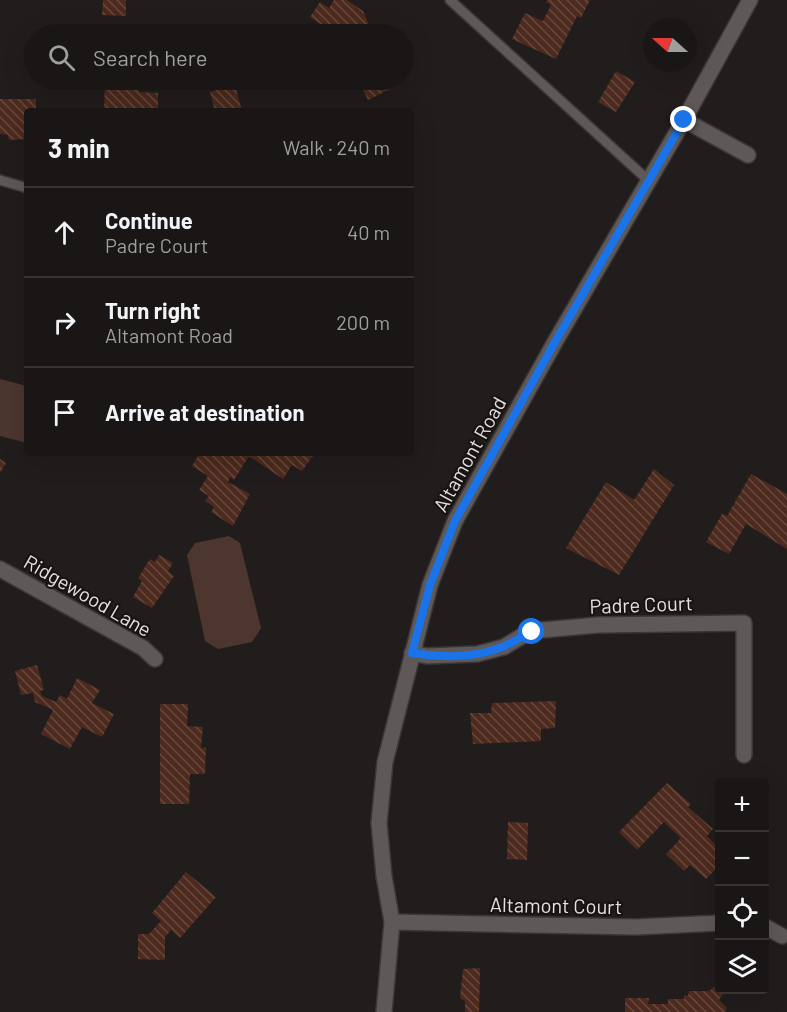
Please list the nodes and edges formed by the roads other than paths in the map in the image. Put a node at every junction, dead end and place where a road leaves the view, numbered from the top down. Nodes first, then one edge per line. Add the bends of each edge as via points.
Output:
1 (450, 0) edge
2 (750, 0) edge
3 (684, 120) junction
4 (748, 155) dead end
5 (0, 180) edge
6 (649, 181) junction
7 (24, 187) edge
8 (0, 569) edge
9 (412, 653) junction
10 (155, 658) dead end
11 (744, 755) dead end
12 (392, 922) junction
13 (715, 924) edge
14 (769, 928) edge
15 (782, 936) dead end
16 (384, 1012) edge

1 - 6 lane
2 - 3 street, Altamont Road
3 - 4 street
3 - 6 street, Altamont Road
5 - 7 lane
6 - 9 street, Altamont Road via 455,521 430,585
8 - 10 street, Ridgewood Lane
9 - 11 street, Padre Court via 477,654 542,630 598,625 744,623
9 - 12 street, Altamont Road via 385,762 379,823
12 - 13 street, Altamont Court via 636,927
12 - 16 street, Altamont Road
14 - 15 street

